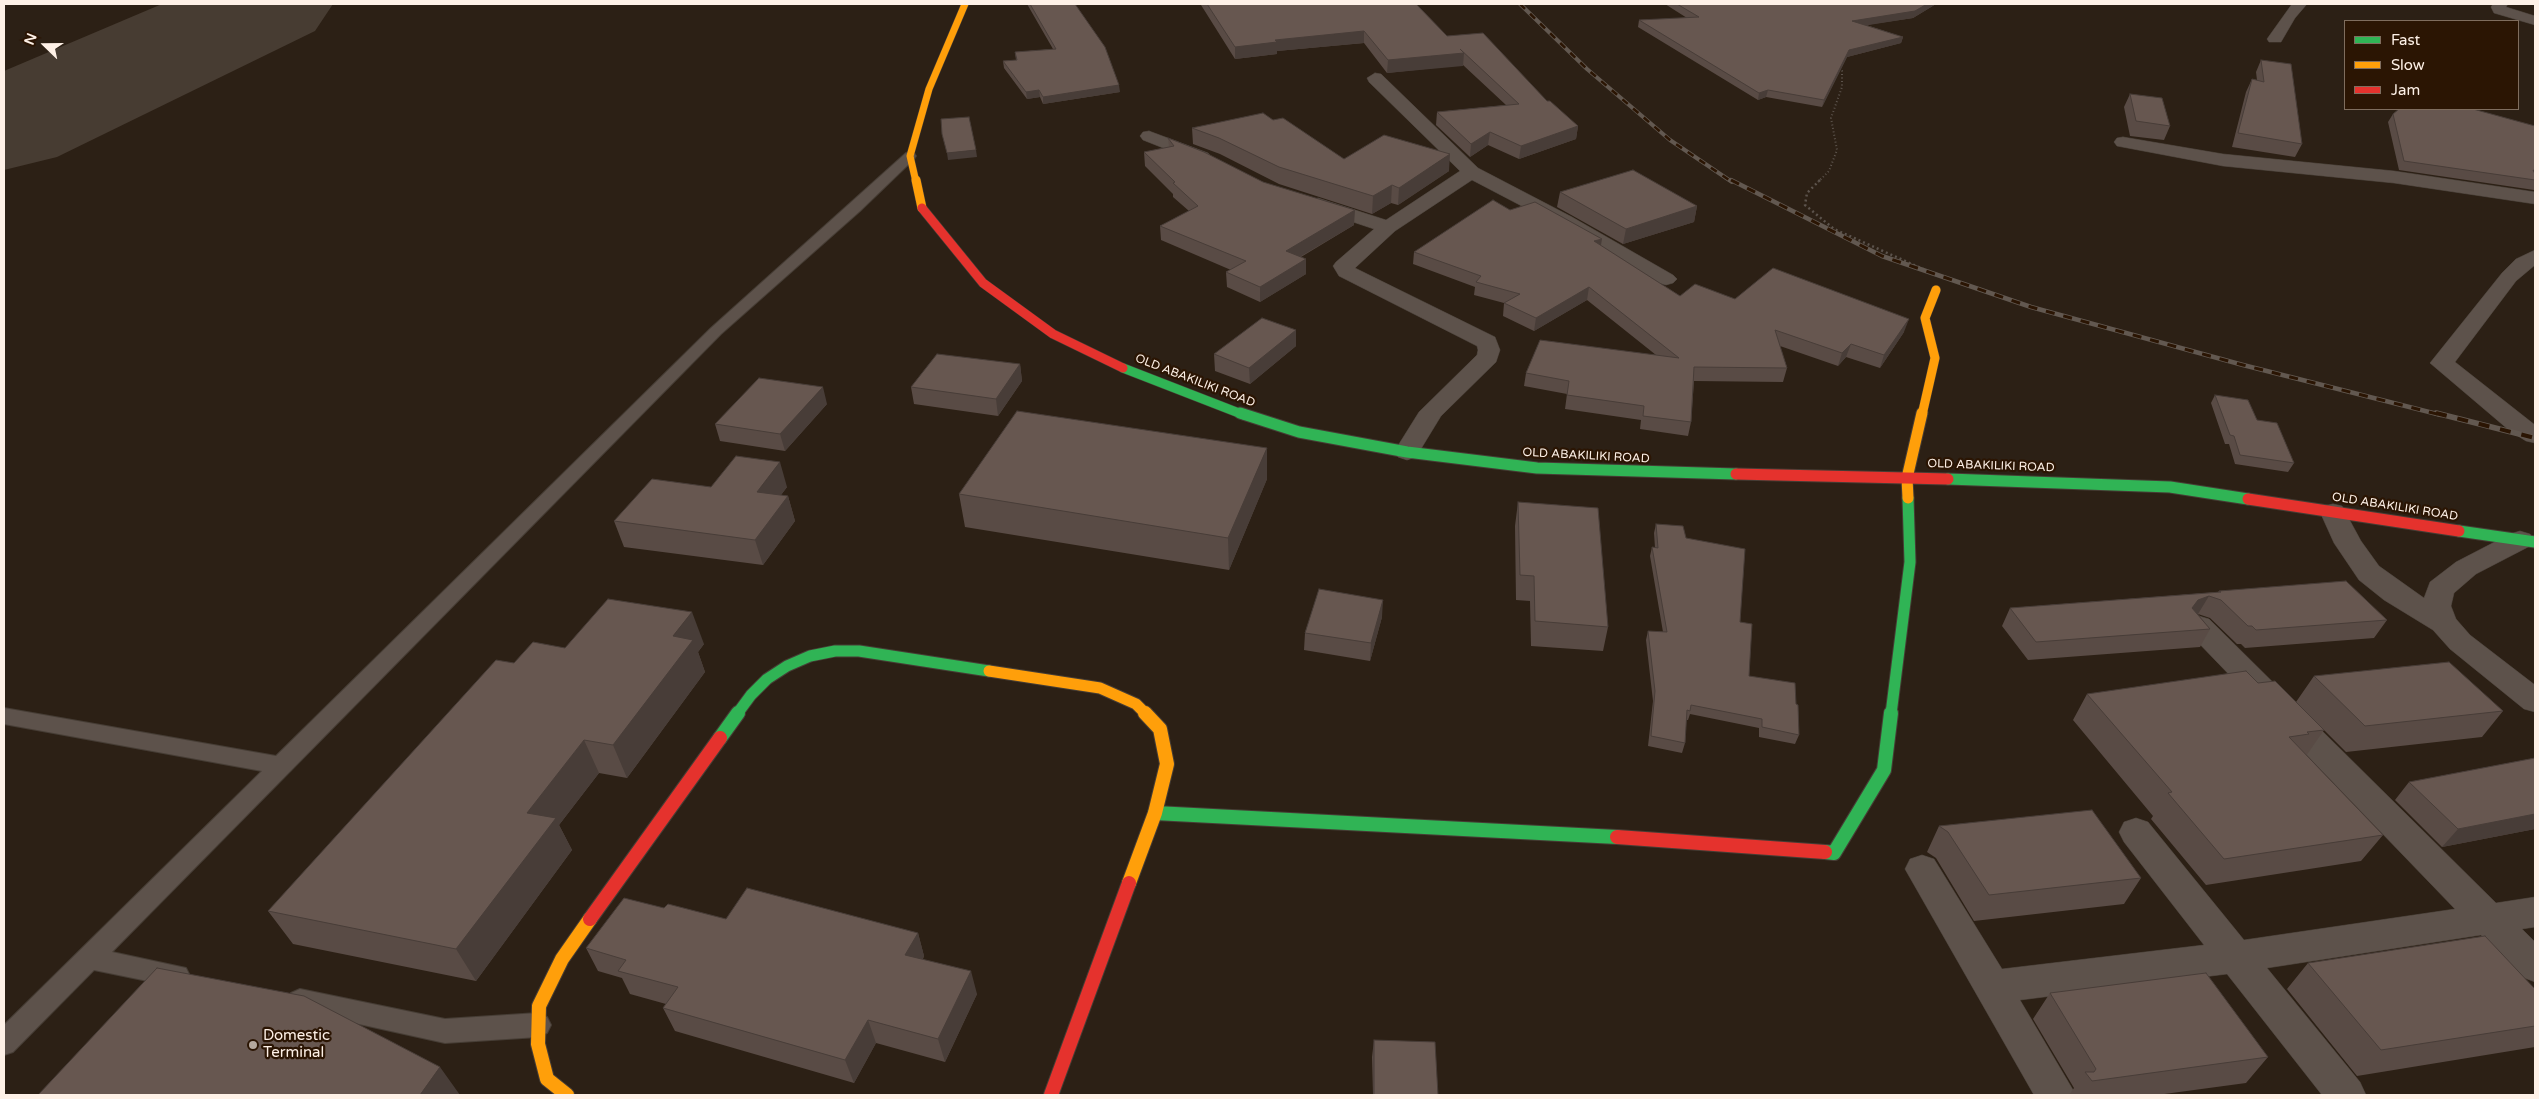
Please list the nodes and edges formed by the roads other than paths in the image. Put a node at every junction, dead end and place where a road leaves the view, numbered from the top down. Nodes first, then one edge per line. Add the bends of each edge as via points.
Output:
1 (965, 4) edge
2 (2300, 4) edge
3 (2501, 4) edge
4 (2535, 21) edge
5 (2274, 39) dead end
6 (1375, 78) dead end
7 (1149, 136) dead end
8 (2123, 142) dead end
9 (910, 156) junction
10 (1220, 165) edge
11 (1471, 172) junction
12 (1297, 198) edge
13 (2535, 198) edge
14 (1388, 227) junction
15 (2535, 256) edge
16 (1666, 280) dead end
17 (1936, 290) road end
18 (2535, 436) edge
19 (1407, 452) junction
20 (1907, 478) junction
21 (2333, 512) junction
22 (2528, 541) edge
23 (2443, 623) junction
24 (2199, 626) edge
25 (2535, 701) edge
26 (4, 716) edge
27 (283, 766) junction
28 (1155, 813) junction
29 (2136, 832) dead end
30 (1922, 869) dead end
31 (2535, 912) edge
32 (2487, 918) junction
33 (2236, 957) junction
34 (89, 958) junction
35 (2535, 966) edge
36 (204, 982) edge
37 (1992, 987) junction
38 (282, 998) edge
39 (538, 1025) junction
40 (4, 1043) edge
41 (567, 1095) edge
42 (1051, 1095) edge
43 (2056, 1095) edge
44 (2346, 1095) edge

1 - 9 main road, OLD ABAKILIKI ROAD via 929,89
2 - 5 street
3 - 4 street via 2499,10
6 - 11 street
7 - 10 street
8 - 13 street via 2223,160 2394,177
9 - 19 main road, OLD ABAKILIKI ROAD via 920,205 931,219 983,283 1054,334 1126,369 1226,409 1299,432
9 - 27 lane via 716,331
11 - 14 street
11 - 16 street via 1565,221
12 - 14 street
14 - 19 street via 1343,266 1346,272 1462,328 1486,342 1490,350 1488,357 1432,412
15 - 18 street via 2509,277 2442,364
17 - 20 main road via 1925,318 1935,358
19 - 20 main road, OLD ABAKILIKI ROAD via 1537,468 1609,472
20 - 21 main road, OLD ABAKILIKI ROAD via 2170,487
20 - 28 main road via 1910,562 1884,770 1834,853 1533,831
21 - 22 main road, OLD ABAKILIKI ROAD
21 - 23 street via 2348,543 2369,573 2394,593
22 - 23 street via 2466,568 2440,588 2437,606
23 - 25 street via 2460,642
24 - 32 street
26 - 27 lane
27 - 34 lane
28 - 39 main road via 1167,764 1160,729 1136,704 1100,688 859,651 810,656 766,679 751,695 562,959 539,1006
28 - 42 main road
29 - 33 street
30 - 37 street
31 - 32 street
32 - 33 street
32 - 35 street
33 - 37 street
33 - 44 street
34 - 36 lane
34 - 40 lane
37 - 43 street
38 - 39 lane via 445,1031
39 - 41 main road via 538,1044 547,1078

